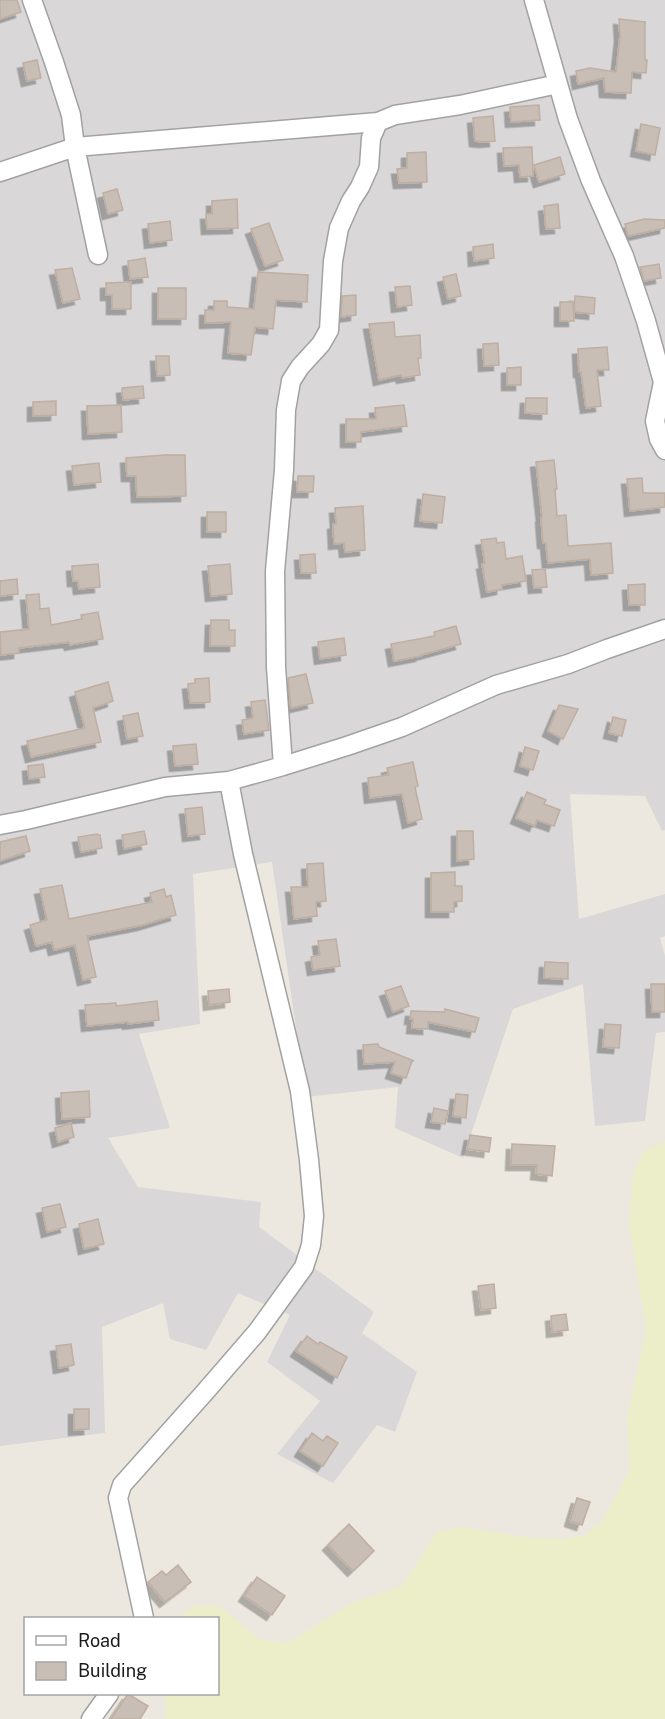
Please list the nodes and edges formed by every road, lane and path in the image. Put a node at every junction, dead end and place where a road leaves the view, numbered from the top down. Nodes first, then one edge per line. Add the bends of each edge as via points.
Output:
1 (32, 0) edge
2 (534, 0) edge
3 (558, 84) junction
4 (378, 122) junction
5 (75, 147) junction
6 (0, 172) edge
7 (98, 255) dead end
8 (665, 450) edge
9 (665, 629) edge
10 (282, 765) junction
11 (229, 781) junction
12 (0, 825) edge
13 (144, 1617) edge
14 (108, 1695) edge
15 (91, 1719) edge

1 - 5 street via 70,115
2 - 3 street
3 - 4 street via 395,115
3 - 8 street via 646,321 663,382 655,421
4 - 5 street
4 - 10 street via 371,138 369,166 339,228 329,330 291,381 286,410 275,571
5 - 6 street
5 - 7 street
9 - 10 street via 496,685 402,727
10 - 11 street
11 - 12 street via 165,787
11 - 13 street via 300,1090 314,1216 304,1267 257,1332 122,1485 118,1498
14 - 15 street

